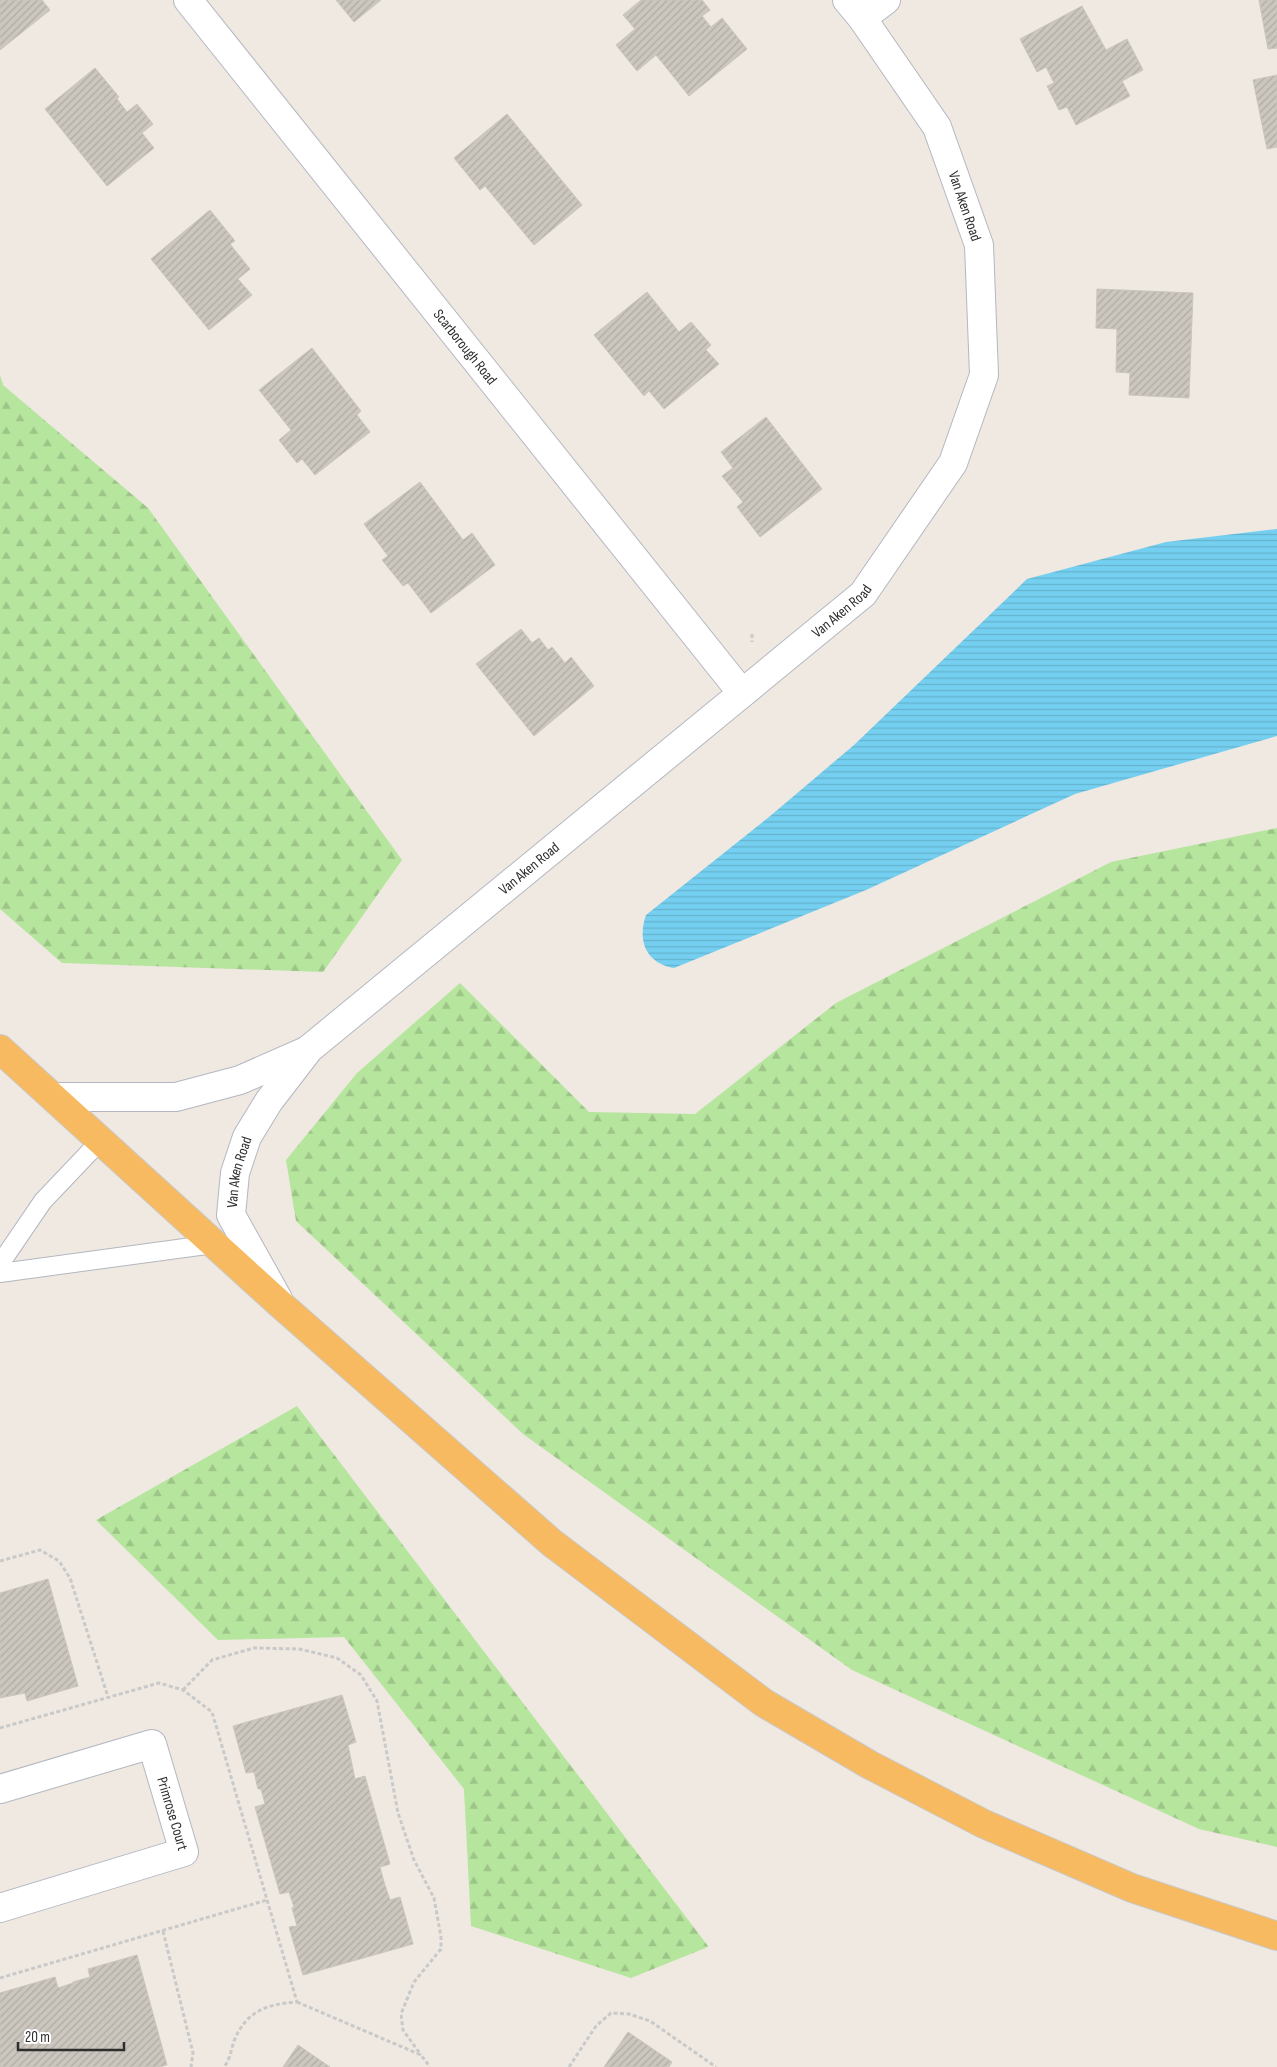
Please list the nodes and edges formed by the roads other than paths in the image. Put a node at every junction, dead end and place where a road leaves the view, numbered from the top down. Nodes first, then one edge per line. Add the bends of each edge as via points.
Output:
1 (188, 0) edge
2 (886, 0) edge
3 (855, 9) edge
4 (742, 693) junction
5 (0, 1049) edge
6 (309, 1049) junction
7 (55, 1097) junction
8 (101, 1140) junction
9 (214, 1244) junction
10 (0, 1264) edge
11 (0, 1273) edge
12 (280, 1304) junction
13 (0, 1789) edge
14 (0, 1908) edge
15 (1277, 1936) edge

1 - 4 street, Scarborough Road
2 - 3 street
3 - 4 street, Van Aken Road via 937,126 979,244 984,374 954,463 863,594
4 - 6 street, Van Aken Road
5 - 7 highway
6 - 7 street, Van Aken Road via 240,1080 176,1097
6 - 12 street, Van Aken Road via 269,1101 247,1137 235,1173 231,1215
7 - 8 highway
8 - 9 highway
8 - 10 lane via 43,1201
9 - 11 lane
9 - 12 highway
12 - 15 highway via 552,1543 764,1703 870,1765 984,1824 1132,1888
13 - 14 street, Primrose Court via 152,1744 184,1852

